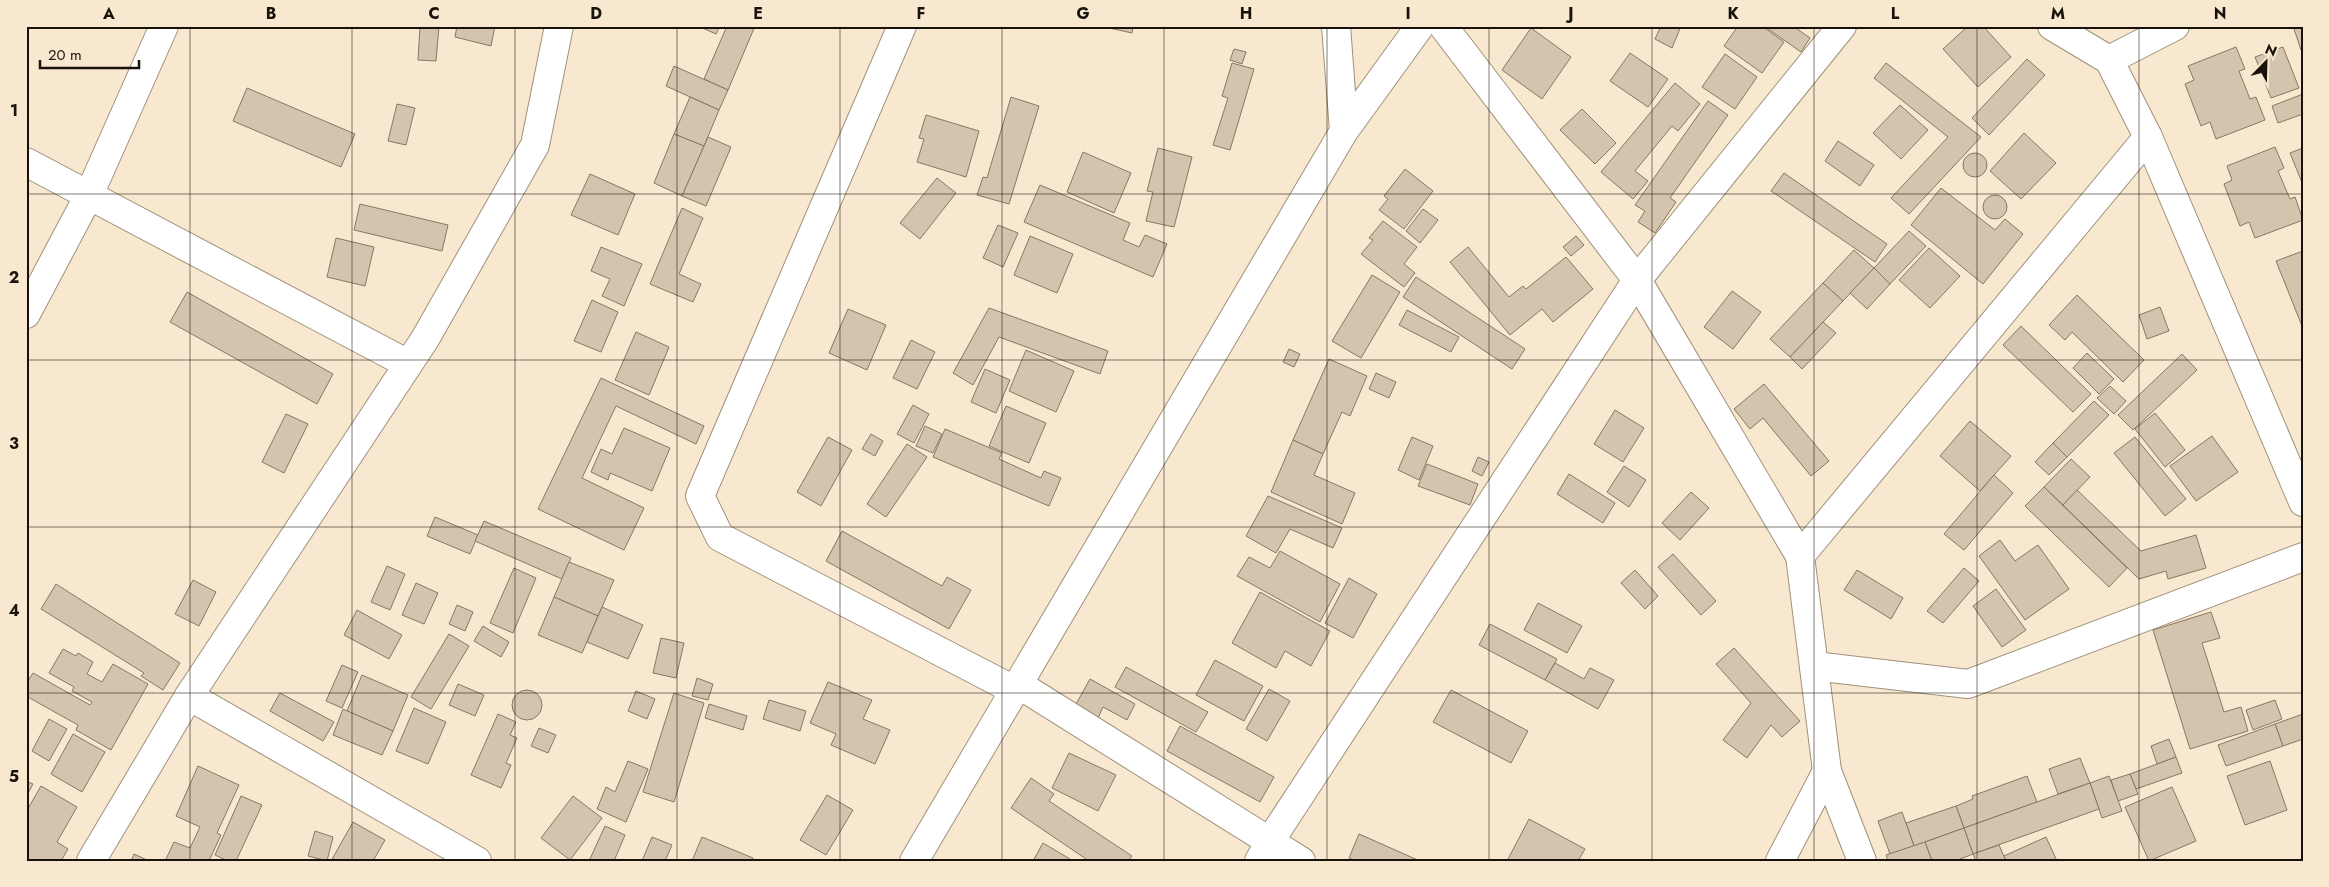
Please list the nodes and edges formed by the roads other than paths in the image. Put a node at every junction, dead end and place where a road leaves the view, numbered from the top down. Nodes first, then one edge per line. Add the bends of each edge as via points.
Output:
1 (164, 26) edge
2 (559, 26) edge
3 (902, 26) edge
4 (1336, 26) edge
5 (1420, 26) edge
6 (1442, 26) edge
7 (1842, 26) edge
8 (2052, 26) edge
9 (2176, 26) edge
10 (2110, 60) junction
11 (1344, 131) junction
12 (2148, 137) junction
13 (26, 162) edge
14 (89, 195) junction
15 (1637, 280) junction
16 (26, 314) edge
17 (408, 364) junction
18 (2303, 502) edge
19 (1800, 556) junction
20 (2303, 557) edge
21 (1814, 666) junction
22 (1016, 687) junction
23 (189, 696) junction
24 (1827, 771) junction
25 (1264, 851) edge
26 (90, 861) edge
27 (477, 861) edge
28 (914, 861) edge
29 (1301, 861) edge
30 (1780, 861) edge
31 (1862, 861) edge

1 - 14 street
2 - 17 street via 536,145
3 - 22 street via 700,496 720,537
4 - 11 street
5 - 11 street
6 - 15 street
7 - 15 street
8 - 10 street
9 - 10 street
10 - 12 street
11 - 22 street
12 - 18 street
12 - 19 street
13 - 14 street
14 - 16 street
14 - 17 street
15 - 19 street
15 - 25 street
17 - 23 street
19 - 21 street
20 - 21 street via 1968,684
21 - 24 street
22 - 25 street
22 - 28 street
23 - 26 street
23 - 27 street
24 - 30 street
24 - 31 street
25 - 29 street

